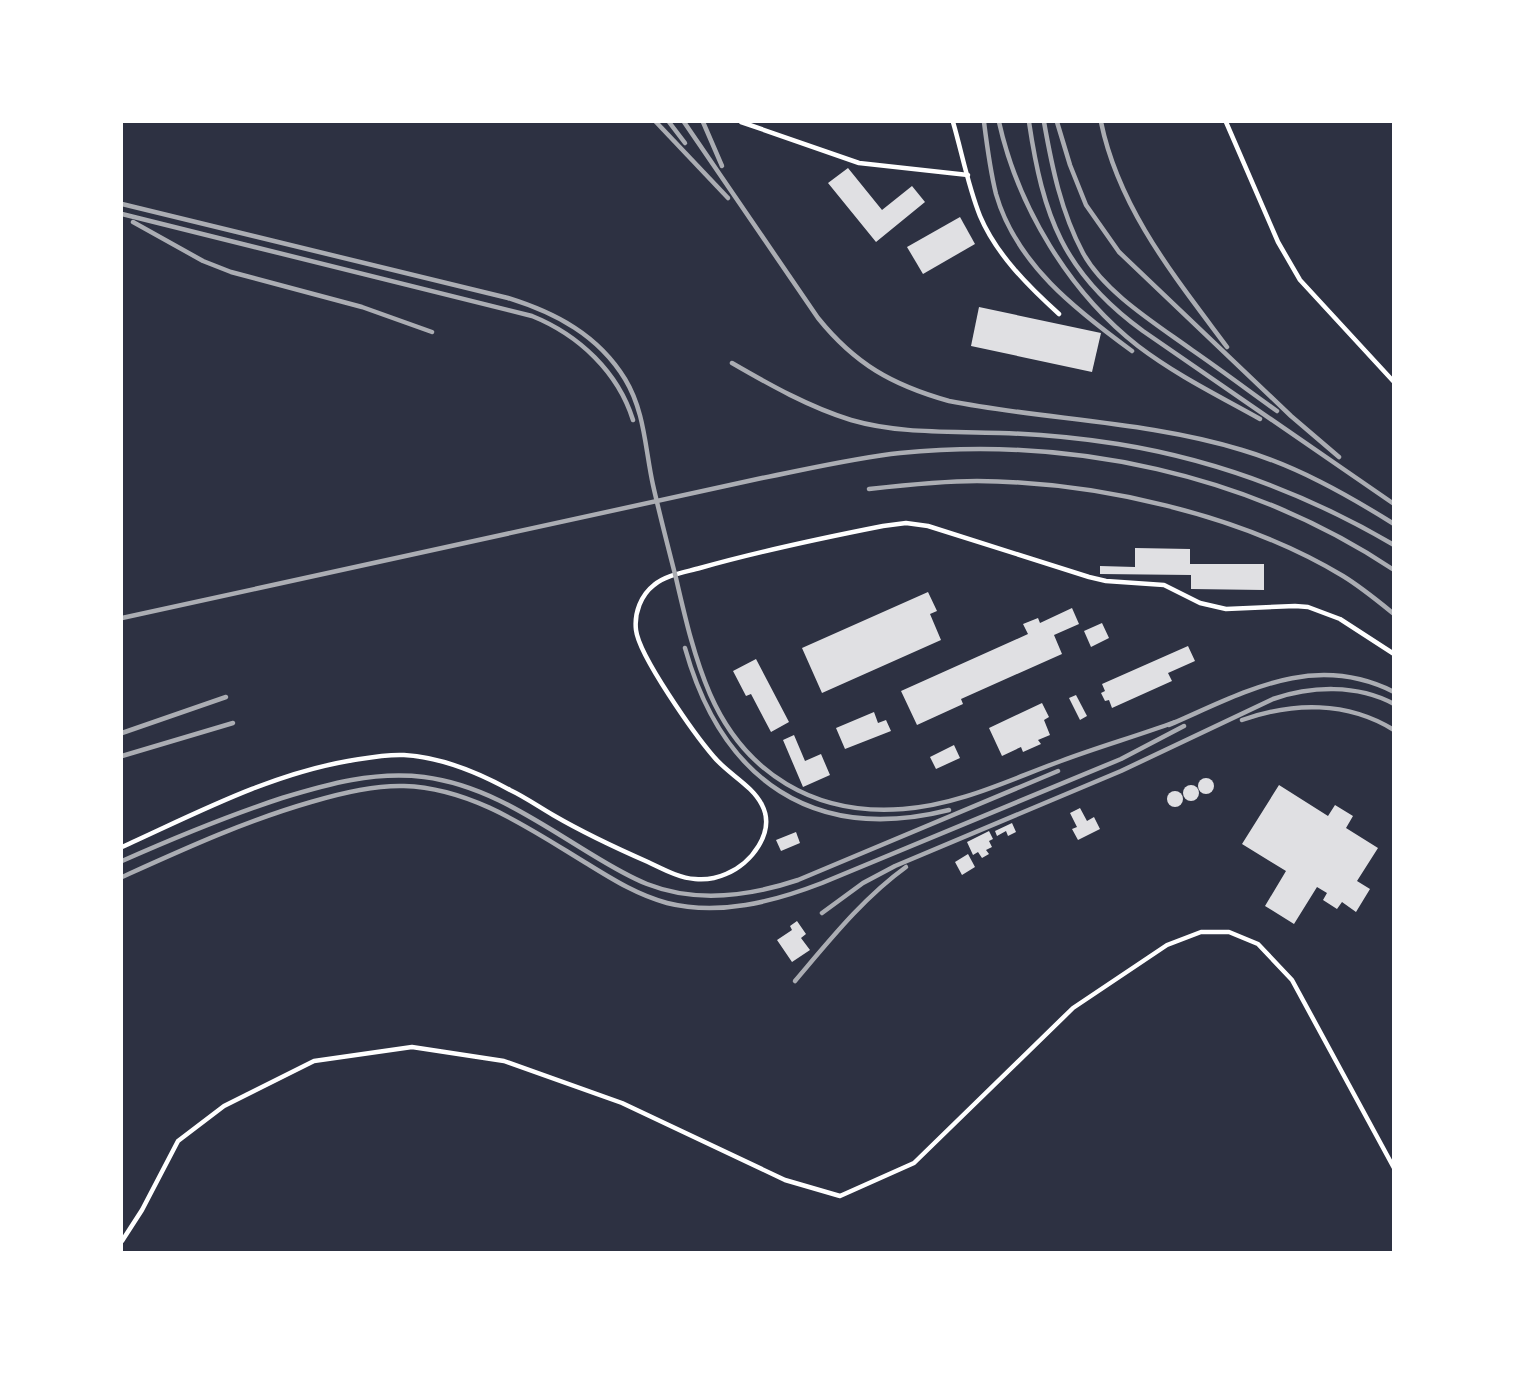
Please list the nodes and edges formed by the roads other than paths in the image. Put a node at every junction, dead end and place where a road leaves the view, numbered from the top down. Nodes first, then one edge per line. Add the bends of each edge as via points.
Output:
1 (741, 122) edge
2 (953, 122) edge
3 (1226, 122) edge
4 (968, 175) junction
5 (1059, 314) dead end
6 (1394, 382) edge
7 (1394, 654) edge
8 (122, 847) edge
9 (1394, 1168) edge
10 (122, 1241) edge

1 - 4 lane via 859,163
2 - 4 lane
3 - 6 lane via 1278,242 1300,280
4 - 5 lane via 993,239 1025,282
7 - 8 lane via 1340,619 1308,607 1220,608 1164,585 1089,577 928,526 883,526 685,573 657,582 643,597 636,623 645,653 714,757 754,793 764,808 765,829 757,849 726,874 696,880 669,872 489,779 405,755 369,757 308,769 257,787
9 - 10 lane via 1292,980 1258,944 1229,932 1201,932 1167,945 1073,1008 914,1163 840,1196 785,1180 622,1103 504,1061 412,1047 314,1061 224,1106 178,1141

